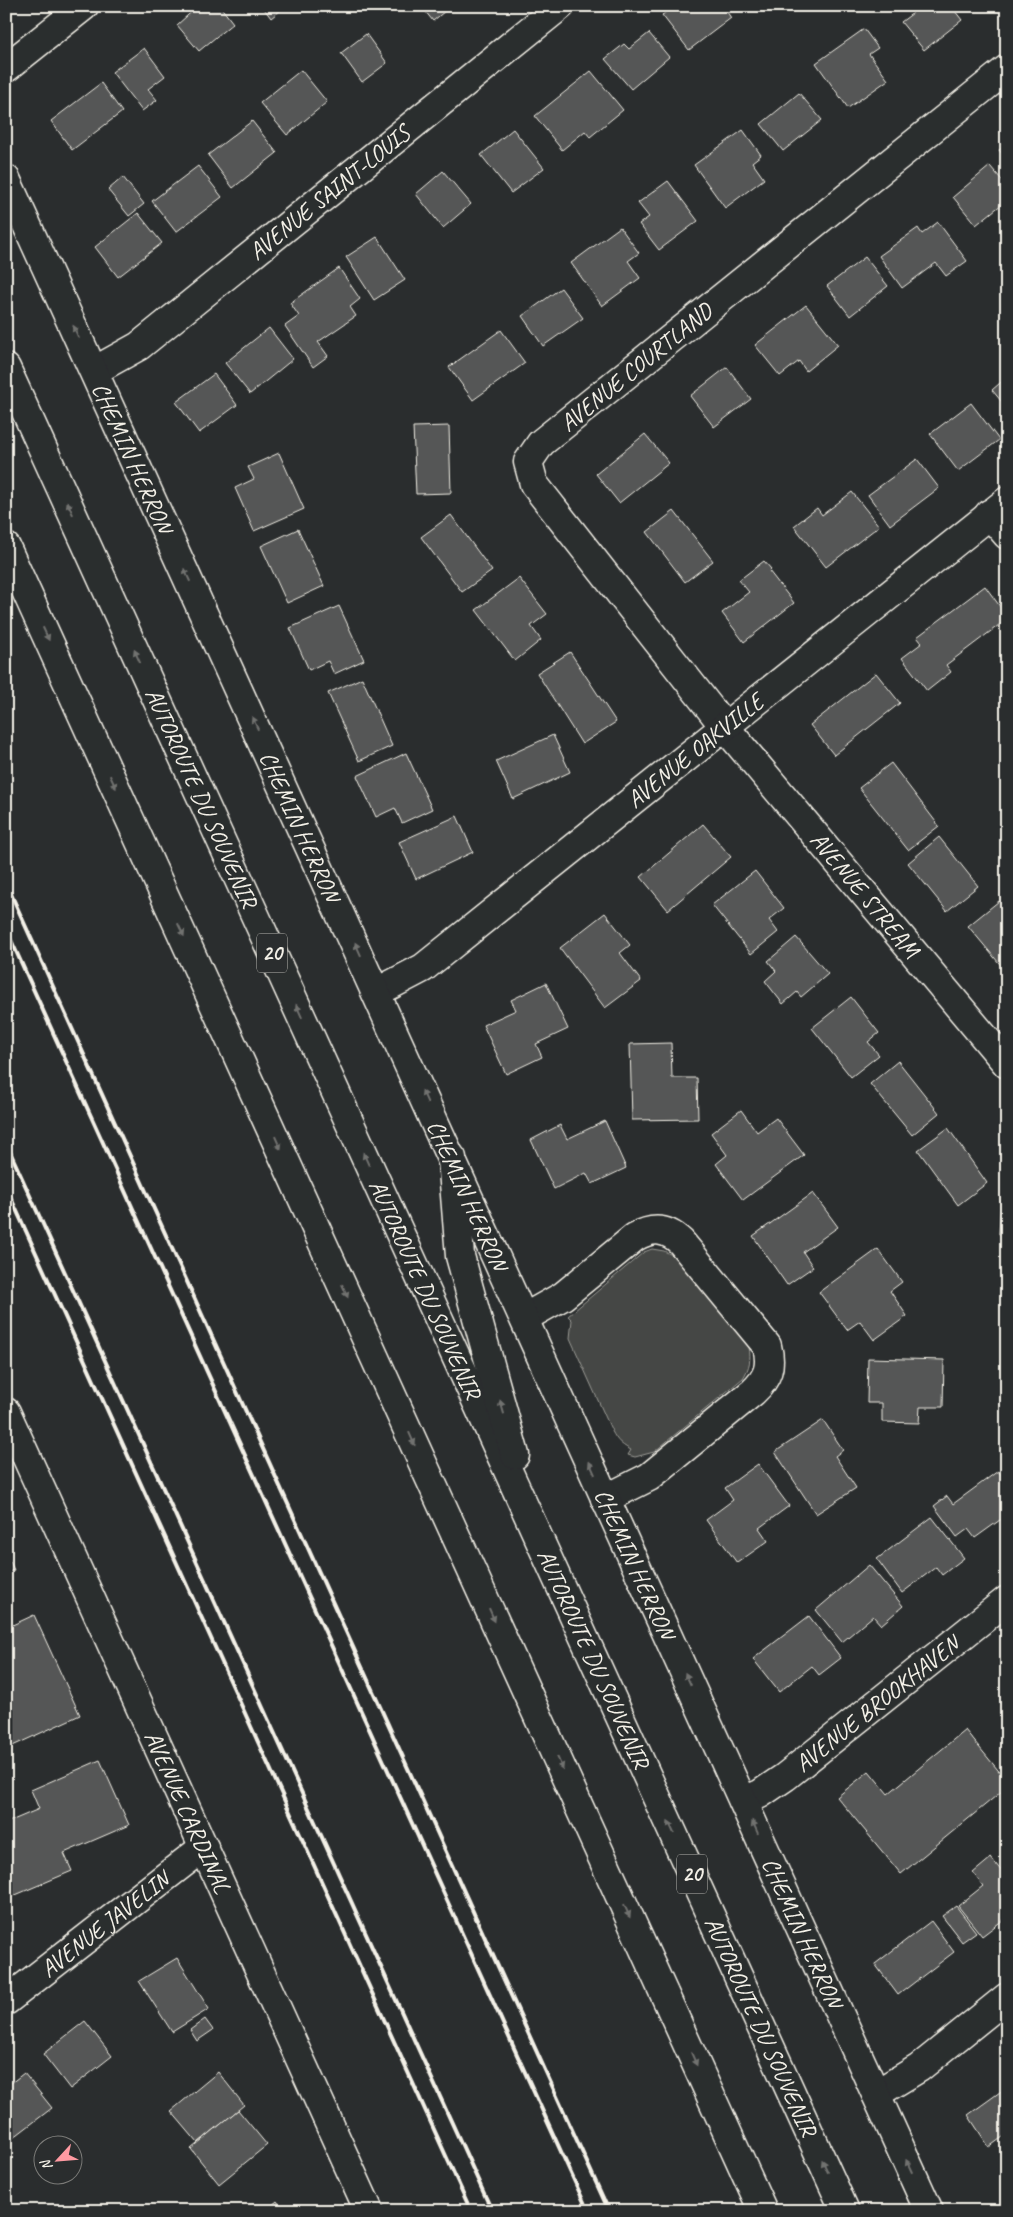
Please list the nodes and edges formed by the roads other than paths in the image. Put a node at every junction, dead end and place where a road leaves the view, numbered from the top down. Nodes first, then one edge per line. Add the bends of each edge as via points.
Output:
1 (84, 6) edge
2 (560, 6) edge
3 (6, 68) edge
4 (1007, 70) edge
5 (6, 179) edge
6 (6, 368) edge
7 (94, 371) junction
8 (998, 508) edge
9 (1007, 535) edge
10 (6, 547) edge
11 (724, 726) junction
12 (377, 992) junction
13 (1007, 1064) edge
14 (452, 1158) junction
15 (524, 1318) junction
16 (6, 1412) edge
17 (606, 1499) junction
18 (538, 1538) junction
19 (1007, 1600) edge
20 (743, 1801) junction
21 (204, 1848) junction
22 (1007, 1997) edge
23 (6, 2001) edge
24 (876, 2094) junction
25 (369, 2211) edge
26 (763, 2211) edge
27 (845, 2211) edge
28 (929, 2211) edge

1 - 3 main road
2 - 7 main road, AVENUE SAINT-LOUIS via 139,346
4 - 11 main road, AVENUE COURTLAND via 541,443 528,462 534,484
7 -> 5 main road, CHEMIN HERRON
18 -> 6 main road, AUTOROUTE DU SOUVENIR / 20
12 -> 7 main road, CHEMIN HERRON
8 - 9 main road
8 - 11 main road, AVENUE OAKVILLE
10 -> 26 main road
11 - 12 main road, AVENUE OAKVILLE via 423,968
11 - 13 main road, AVENUE STREAM
14 -> 12 main road, CHEMIN HERRON
14 - 15 main road, CHEMIN HERRON
18 -> 14 main road via 460,1256
17 -> 15 main road, CHEMIN HERRON
15 - 17 main road via 563,1296 635,1237 644,1232 663,1230 682,1242 767,1346 769,1370 753,1392 649,1477
16 - 21 main road, AVENUE CARDINAL
20 -> 17 main road, CHEMIN HERRON
27 -> 18 main road, AUTOROUTE DU SOUVENIR / 20
19 - 20 main road, AVENUE BROOKHAVEN via 785,1777
24 -> 20 main road, CHEMIN HERRON
21 - 23 main road, AVENUE JAVELIN
21 - 25 main road, AVENUE CARDINAL
22 - 24 main road via 919,2068
28 -> 24 main road, CHEMIN HERRON

